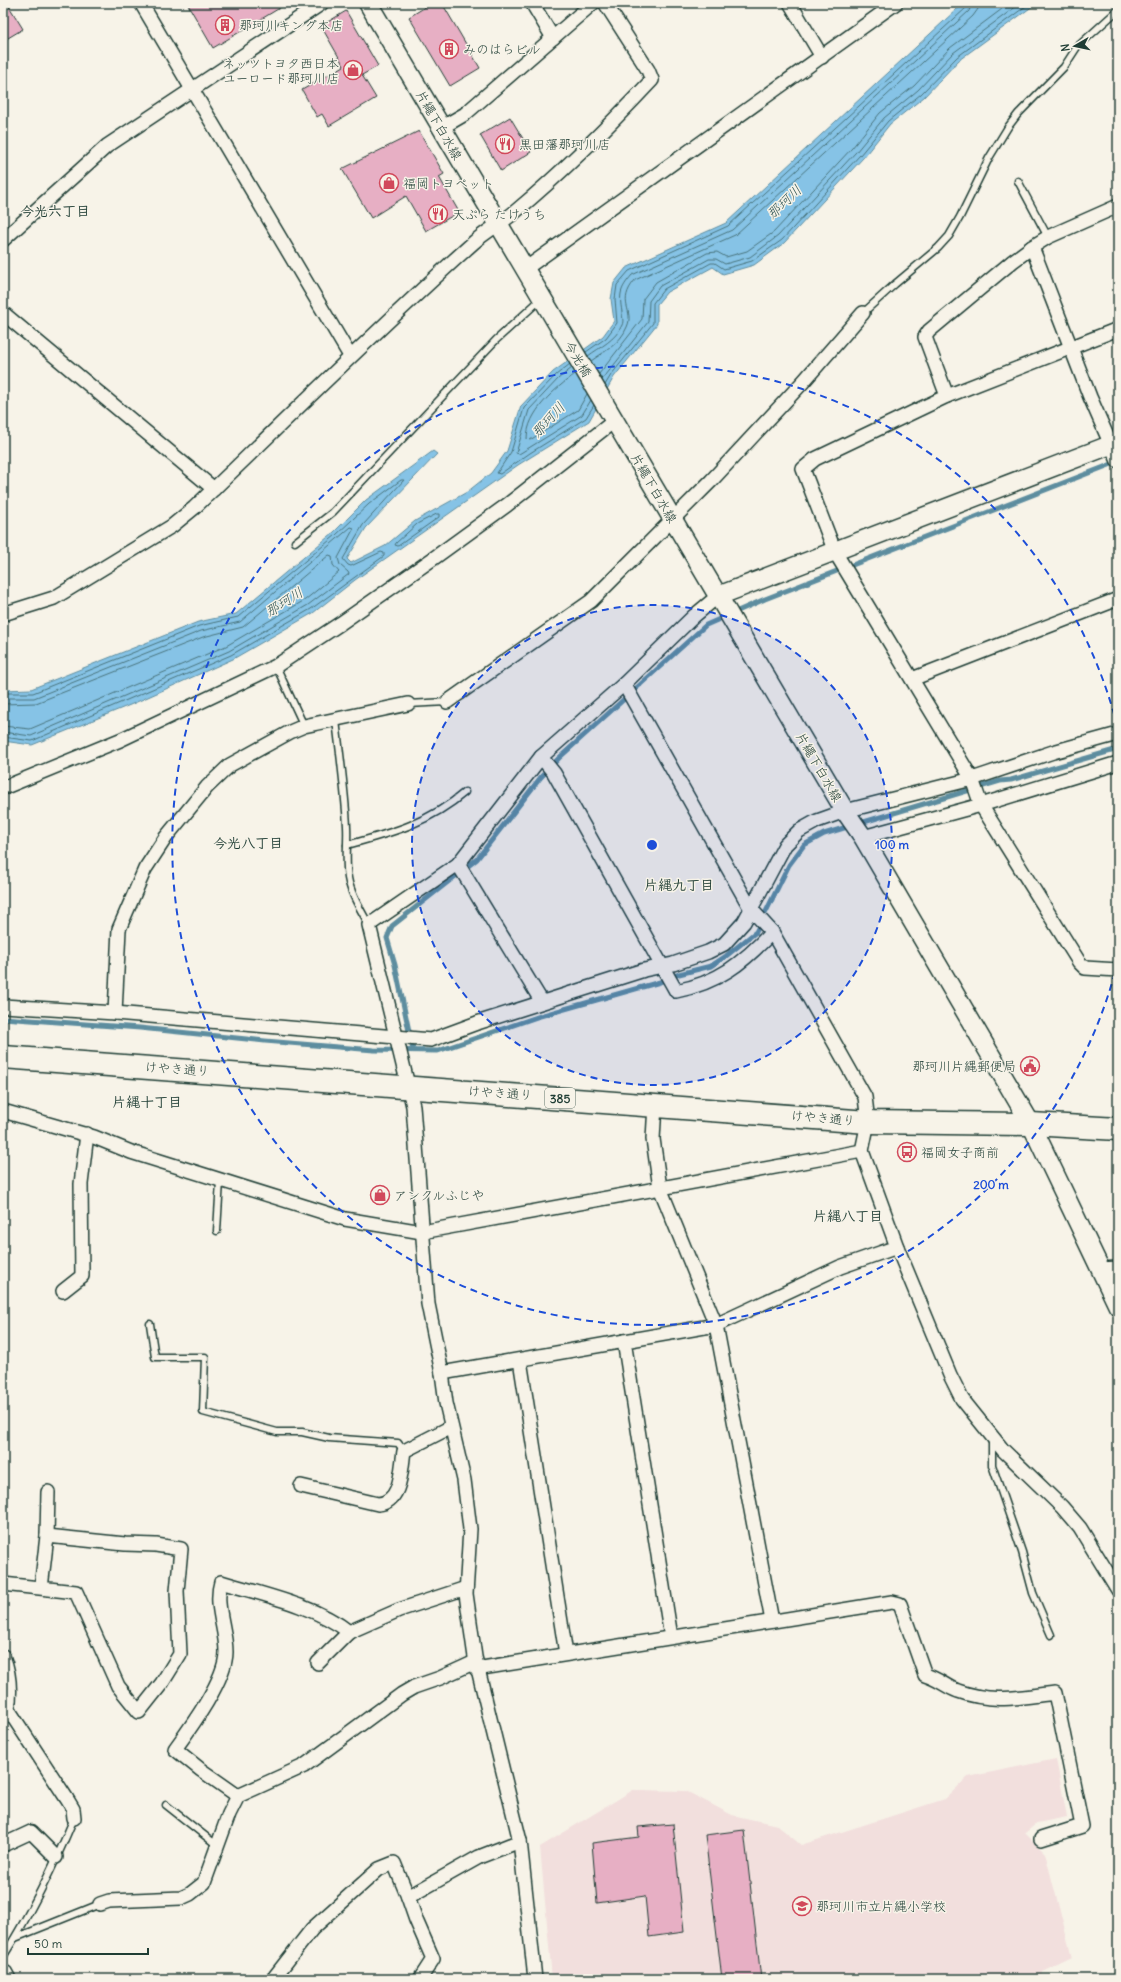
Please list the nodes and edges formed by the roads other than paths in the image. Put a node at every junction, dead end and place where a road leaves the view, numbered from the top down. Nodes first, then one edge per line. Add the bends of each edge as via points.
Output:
1 (140, 3) edge
2 (322, 3) edge
3 (368, 3) edge
4 (532, 3) edge
5 (593, 3) edge
6 (605, 3) edge
7 (790, 3) edge
8 (896, 3) edge
9 (1118, 10) edge
10 (553, 38) junction
11 (822, 57) junction
12 (192, 90) junction
13 (441, 128) junction
14 (1018, 181) dead end
15 (1118, 206) edge
16 (498, 225) junction
17 (1048, 237) junction
18 (3, 240) edge
19 (1032, 247) junction
20 (525, 270) junction
21 (545, 303) junction
22 (3, 313) edge
23 (863, 314) joint
24 (1118, 329) edge
25 (1071, 348) junction
26 (350, 356) junction
27 (947, 396) junction
28 (611, 415) junction
29 (1114, 443) edge
30 (1118, 461) edge
31 (214, 489) junction
32 (672, 520) junction
33 (295, 542) dead end
34 (835, 552) junction
35 (718, 596) junction
36 (1118, 599) edge
37 (3, 614) edge
38 (276, 666) junction
39 (912, 679) junction
40 (624, 684) junction
41 (447, 702) joint
42 (408, 704) joint
43 (336, 720) junction
44 (304, 726) junction
45 (1118, 734) edge
46 (541, 757) junction
47 (1118, 763) edge
48 (972, 779) junction
49 (3, 788) edge
50 (465, 792) dead end
51 (981, 805) junction
52 (845, 811) junction
53 (863, 838) junction
54 (347, 845) junction
55 (458, 864) junction
56 (751, 909) junction
57 (369, 925) junction
58 (772, 932) junction
59 (664, 966) junction
60 (1118, 970) edge
61 (542, 1002) junction
62 (3, 1006) edge
63 (115, 1013) junction
64 (397, 1036) junction
65 (3, 1057) edge
66 (409, 1086) junction
67 (655, 1105) junction
68 (3, 1111) edge
69 (868, 1122) junction
70 (1031, 1124) junction
71 (1118, 1129) edge
72 (87, 1134) junction
73 (862, 1151) junction
74 (220, 1181) junction
75 (660, 1188) junction
76 (217, 1231) dead end
77 (422, 1232) junction
78 (897, 1247) junction
79 (1118, 1268) edge
80 (1100, 1269) junction
81 (63, 1291) dead end
82 (1118, 1306) edge
83 (150, 1324) dead end
84 (716, 1325) junction
85 (624, 1341) junction
86 (520, 1360) junction
87 (442, 1374) junction
88 (451, 1427) junction
89 (992, 1437) junction
90 (404, 1451) junction
91 (301, 1486) dead end
92 (48, 1492) dead end
93 (47, 1536) junction
94 (3, 1584) edge
95 (41, 1588) junction
96 (466, 1588) junction
97 (1118, 1590) edge
98 (772, 1621) junction
99 (349, 1632) junction
100 (1051, 1634) dead end
101 (671, 1637) junction
102 (566, 1654) junction
103 (3, 1656) edge
104 (318, 1663) dead end
105 (476, 1665) junction
106 (238, 1796) junction
107 (166, 1805) dead end
108 (74, 1818) joint
109 (1041, 1840) dead end
110 (520, 1841) junction
111 (3, 1845) edge
112 (218, 1846) junction
113 (56, 1857) junction
114 (408, 1898) junction
115 (100, 1904) joint
116 (15, 1938) junction
117 (3, 1957) edge
118 (3, 1967) edge
119 (532, 1976) edge
120 (14, 1979) edge
121 (273, 1979) edge
122 (420, 1979) edge

1 - 12 street
2 - 12 street
3 - 13 main road, 片繩下白水線
4 - 10 street
5 - 10 street
6 - 16 street via 652,80 583,150
7 - 11 street
8 - 11 street
9 - 23 lane via 1077,48 1061,71 1008,127 949,236
10 - 13 street via 465,114
11 - 20 street
12 - 18 street via 95,155
12 - 26 street
13 - 16 main road, 片繩下白水線
14 - 17 lane
15 - 17 street
16 - 20 main road, 片繩下白水線
16 - 26 street via 474,241
17 - 19 street
19 - 25 street
19 - 27 street via 1006,266 925,337
20 - 21 main road, 片繩下白水線
21 - 28 main road, 今光橋
21 - 33 lane via 496,340 333,512
22 - 31 street
23 - 32 street via 803,382
24 - 25 street
25 - 27 street
25 - 29 street
26 - 31 street
27 - 34 street via 806,464 804,473
28 - 32 main road, 片繩下白水線
28 - 38 street via 507,504 341,623
29 - 30 street
29 - 34 main road
31 - 37 street via 172,526 54,598
32 - 35 main road, 片繩下白水線
32 - 41 street via 591,601
34 - 35 main road
34 - 39 street
35 - 40 street
35 - 52 main road, 片繩下白水線
36 - 39 street
38 - 44 lane
38 - 49 street via 120,740
39 - 48 street
40 - 46 street
40 - 56 street
41 - 42 lane
42 - 43 street
43 - 44 street
43 - 54 lane via 344,776
44 - 63 street via 277,738 230,766 197,799 166,837 145,869 119,929
45 - 48 street
46 - 55 street
46 - 59 street via 554,773
47 - 51 street
48 - 51 street
48 - 52 street
50 - 54 lane via 431,817 399,830
51 - 53 street
51 - 60 street via 1079,962 1086,968
52 - 53 main road, 片繩下白水線
52 - 56 street via 800,831 785,845
53 - 70 main road, 片繩下白水線
54 - 57 lane via 348,879
55 - 57 street
55 - 61 street
56 - 58 street
56 - 59 street via 744,922 724,944 708,952
57 - 64 street
58 - 59 street via 751,955 735,967 692,988 676,991
58 - 69 street via 865,1097
59 - 61 street
61 - 64 street via 477,1022 431,1040
62 - 63 street
63 - 64 street
64 - 66 street
65 - 66 highway, けやき通り / 385
66 - 67 highway, けやき通り / 385
66 - 77 street via 413,1106
67 - 69 highway, けやき通り / 385
67 - 75 street via 653,1139
68 - 72 street
69 - 70 highway, けやき通り / 385
69 - 73 street
70 - 71 highway, けやき通り / 385
70 - 80 main road, 片繩下白水線
72 - 74 street via 131,1152 199,1172
72 - 81 street via 81,1184 82,1276
73 - 75 street
73 - 78 street
74 - 76 lane
74 - 77 street via 345,1219
75 - 77 street
75 - 84 street
77 - 87 street via 428,1304
78 - 84 street via 846,1265
78 - 89 street via 950,1375 966,1404
79 - 80 street
80 - 82 main road, 片繩下白水線
83 - 90 lane via 155,1357 205,1357 202,1412 277,1432 302,1432 329,1438 398,1443
84 - 85 street
84 - 98 street
85 - 86 street
85 - 101 street
86 - 87 street
86 - 102 street
87 - 88 street
88 - 90 street
88 - 96 street via 464,1480 470,1529
89 - 97 street via 1080,1528
89 - 100 lane via 992,1465 1022,1552 1033,1593
90 - 91 street via 397,1490 393,1497 384,1503 378,1504
92 - 93 street
93 - 95 street
93 - 95 street via 181,1549 177,1591 180,1654 162,1683 139,1712 118,1686 76,1592
94 - 95 street
96 - 99 street via 392,1612
96 - 105 street
98 - 101 street
98 - 109 street via 892,1602 900,1604 925,1675 954,1690 984,1699 1004,1700 1055,1693 1082,1826
99 - 104 street
99 - 106 street via 312,1610 221,1582 218,1599 226,1653 223,1666 212,1692 175,1749
101 - 102 street
102 - 105 street
103 - 108 street via 9,1680 8,1709 67,1799 73,1809
105 - 106 street via 402,1694 304,1766
105 - 110 street
106 - 112 street via 228,1814
107 - 112 lane
108 - 113 lane
110 - 114 street via 463,1866
110 - 119 street
111 - 113 street via 31,1832
112 - 115 street via 204,1883 190,1894 181,1898 109,1901
113 - 116 lane
114 - 121 street via 394,1863 379,1869 312,1930
114 - 122 street via 433,1960
115 - 116 lane
116 - 117 lane
118 - 120 lane

